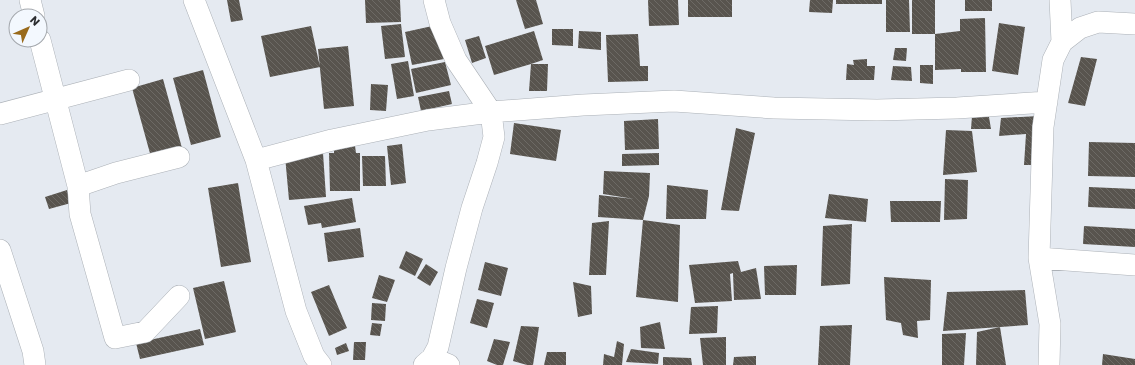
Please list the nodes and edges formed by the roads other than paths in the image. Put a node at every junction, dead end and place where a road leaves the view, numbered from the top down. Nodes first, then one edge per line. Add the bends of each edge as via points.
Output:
1 (194, 0) edge
2 (434, 0) edge
3 (1060, 0) edge
4 (1135, 24) edge
5 (1062, 42) junction
6 (42, 48) edge
7 (129, 80) dead end
8 (55, 99) junction
9 (1047, 102) junction
10 (490, 112) junction
11 (0, 114) edge
12 (179, 157) dead end
13 (256, 160) junction
14 (78, 186) junction
15 (0, 250) edge
16 (1039, 258) junction
17 (1135, 265) edge
18 (179, 296) dead end
19 (435, 363) edge
20 (35, 365) edge
21 (321, 365) edge
22 (1049, 365) edge

1 - 13 street
2 - 10 street via 440,23 456,60
3 - 5 street
4 - 5 street via 1098,22 1080,28
5 - 9 street via 1053,60
6 - 8 street
7 - 8 street
8 - 11 street
8 - 14 street
9 - 10 street via 877,110 774,108 674,101
9 - 16 street via 1043,127
10 - 13 street via 428,120 332,140
10 - 19 street via 494,138 456,268
12 - 14 street via 116,173
13 - 21 street via 296,311 314,356
14 - 18 street via 80,214 115,338 145,332
15 - 20 street via 34,351
16 - 17 street
16 - 22 street via 1050,324

